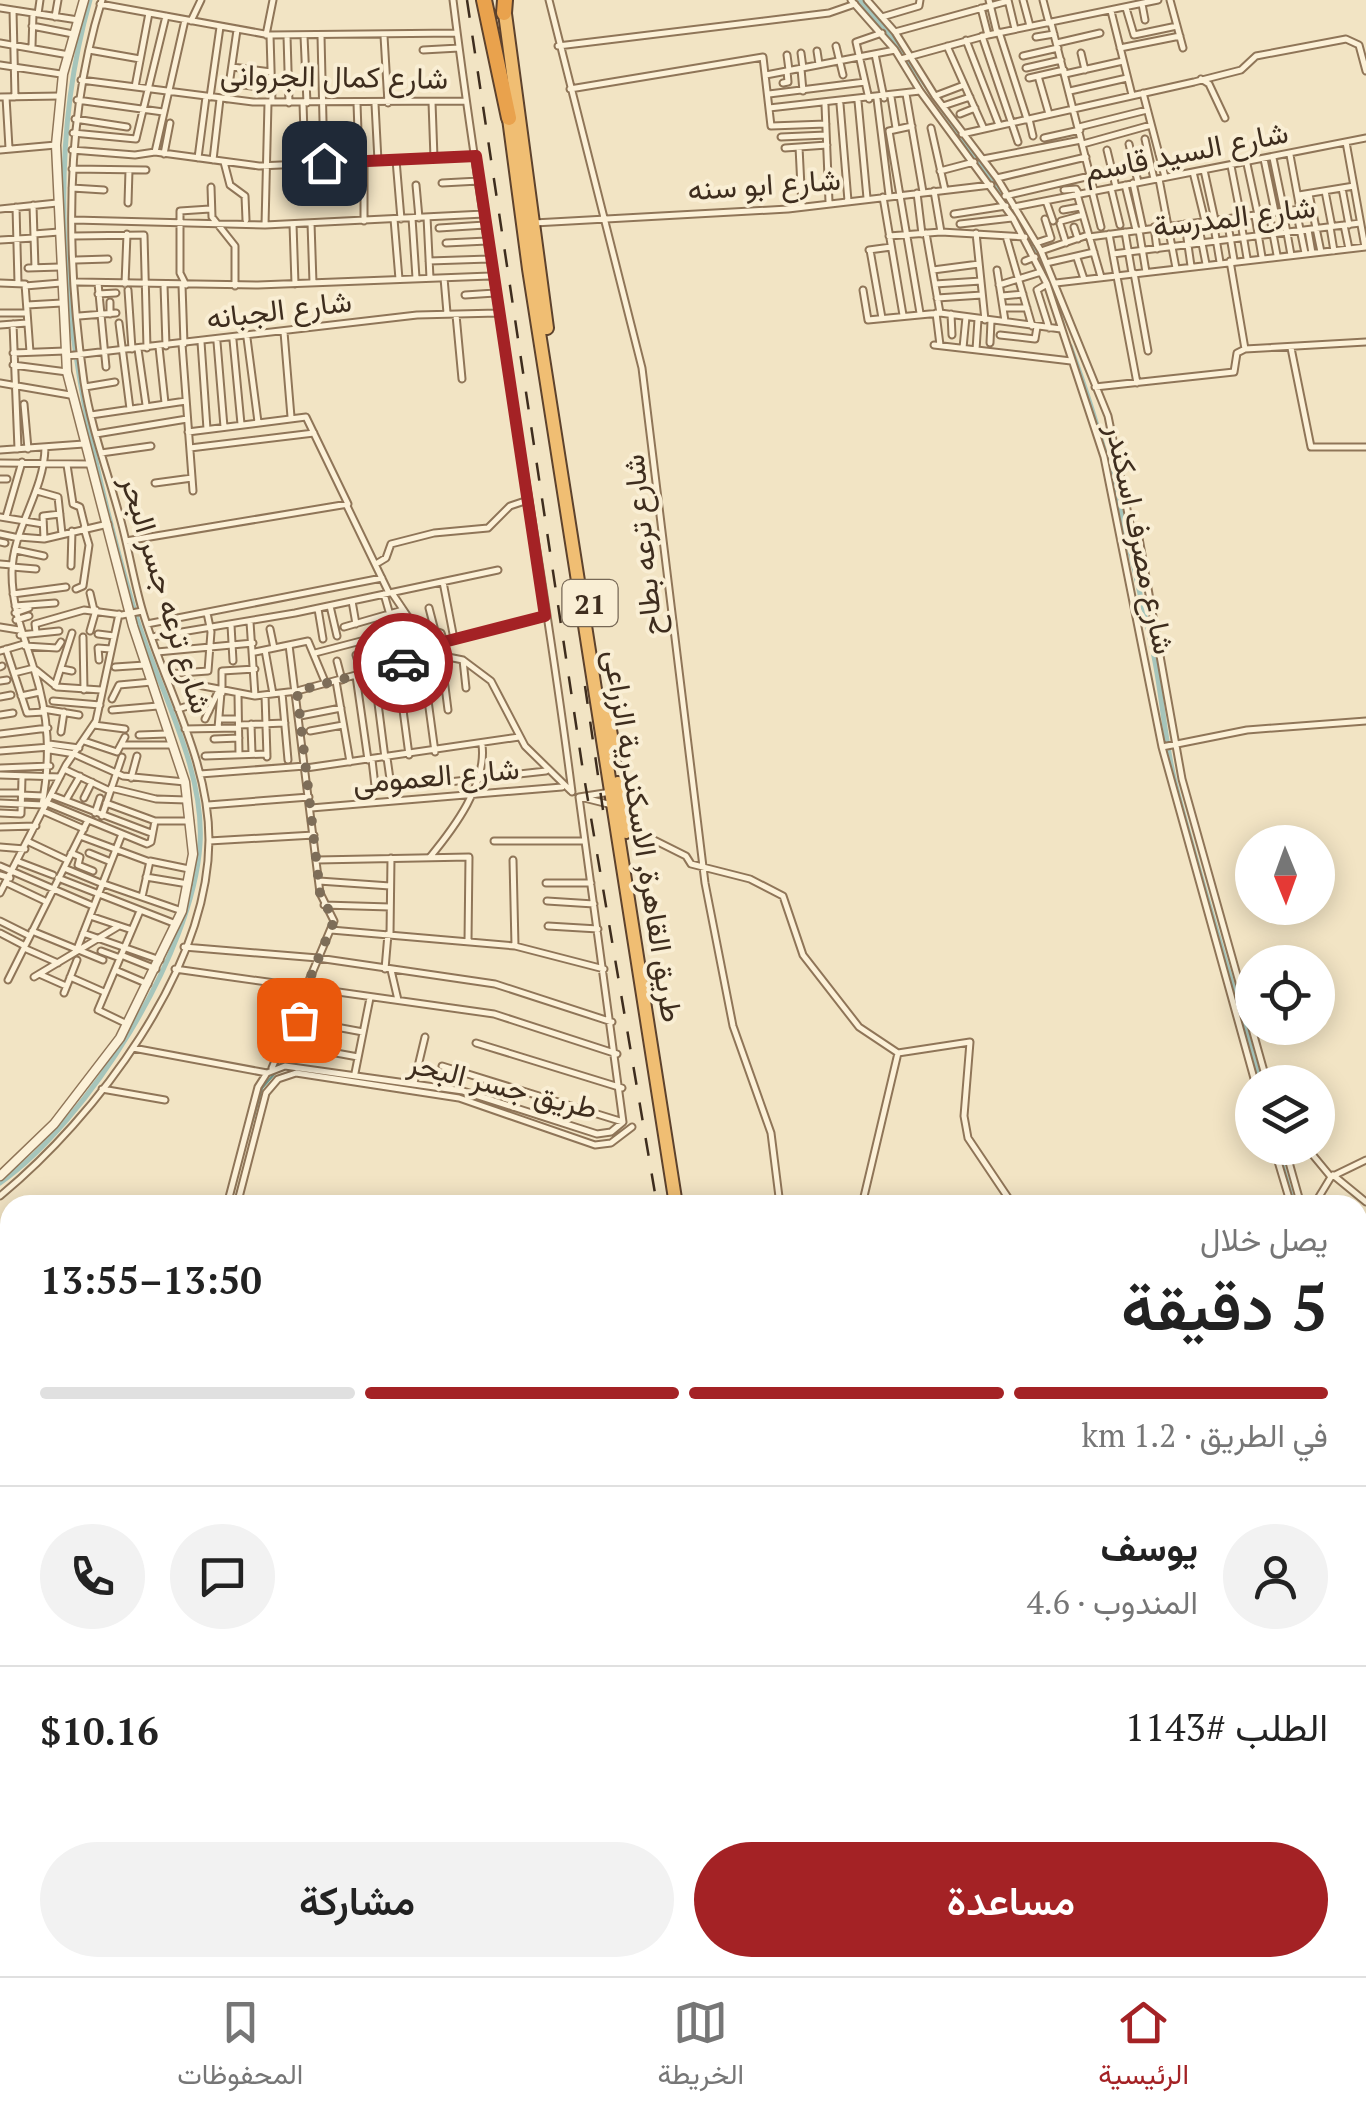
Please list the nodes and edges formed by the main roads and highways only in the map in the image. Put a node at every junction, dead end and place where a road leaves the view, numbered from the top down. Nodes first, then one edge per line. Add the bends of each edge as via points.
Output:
1 (484, 0) edge
2 (501, 3) edge
3 (509, 118) junction
4 (674, 1195) edge
5 (682, 1195) edge

1 - 3 highway
2 - 3 highway, طريق القاهرة, الاسكندرية الزراعى / 21
2 - 5 highway, طريق القاهرة, الاسكندرية الزراعى / 21
3 - 4 highway, طريق القاهرة, الاسكندرية الزراعى / 21

